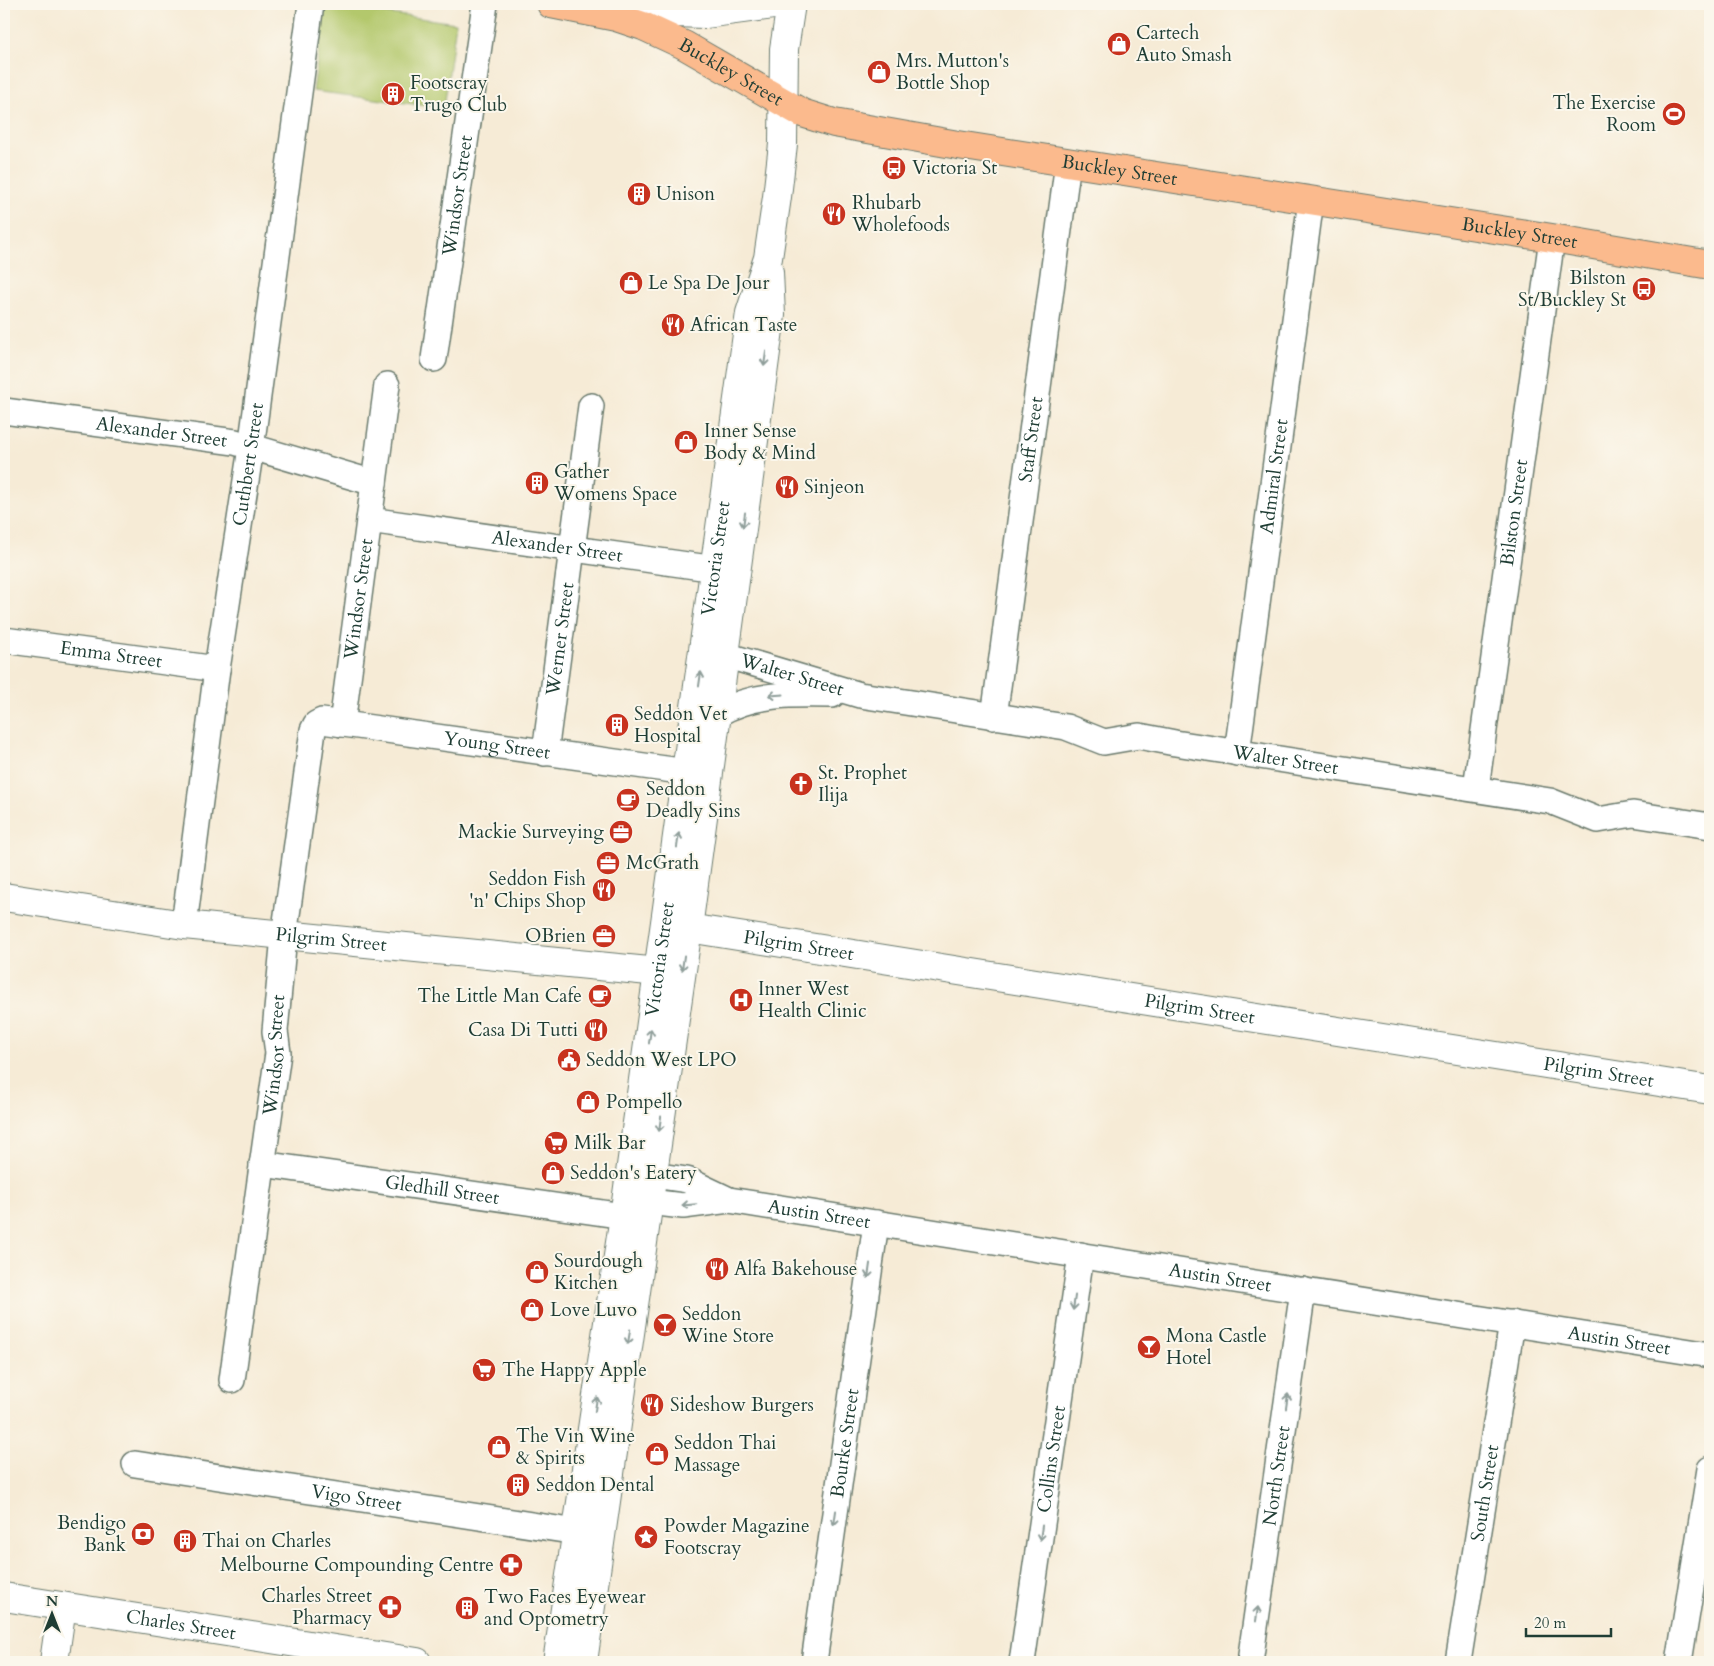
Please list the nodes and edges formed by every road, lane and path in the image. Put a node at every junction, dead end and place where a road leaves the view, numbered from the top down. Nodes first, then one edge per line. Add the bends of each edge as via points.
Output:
1 (311, 4) edge
2 (485, 4) edge
3 (552, 4) edge
4 (781, 4) edge
5 (791, 4) edge
6 (581, 10) junction
7 (783, 103) junction
8 (1068, 162) junction
9 (1311, 200) junction
10 (1552, 238) junction
11 (768, 258) junction
12 (1710, 265) edge
13 (434, 359) dead end
14 (387, 385) dead end
15 (592, 406) dead end
16 (4, 411) edge
17 (251, 448) junction
18 (374, 483) junction
19 (369, 520) junction
20 (573, 549) junction
21 (716, 569) junction
22 (4, 640) edge
23 (715, 653) junction
24 (217, 668) junction
25 (860, 695) junction
26 (717, 714) junction
27 (994, 716) junction
28 (342, 724) junction
29 (313, 730) joint
30 (545, 753) junction
31 (1237, 753) junction
32 (687, 772) junction
33 (1476, 788) junction
34 (1710, 826) edge
35 (4, 897) edge
36 (184, 925) junction
37 (688, 928) junction
38 (284, 936) junction
39 (659, 972) junction
40 (1710, 1090) edge
41 (262, 1164) junction
42 (641, 1179) junction
43 (729, 1200) junction
44 (640, 1213) junction
45 (876, 1223) junction
46 (1081, 1255) junction
47 (1303, 1290) junction
48 (1512, 1323) junction
49 (1710, 1355) edge
50 (232, 1380) dead end
51 (135, 1464) dead end
52 (1710, 1469) edge
53 (588, 1534) junction
54 (4, 1597) edge
55 (62, 1606) junction
56 (356, 1658) edge
57 (54, 1662) edge
58 (417, 1662) edge
59 (557, 1662) edge
60 (583, 1662) edge
61 (814, 1662) edge
62 (1022, 1662) edge
63 (1250, 1662) edge
64 (1458, 1662) edge
65 (1679, 1662) edge

1 - 17 street, Cuthbert Street
2 - 13 street, Windsor Street
3 - 6 main road, Buckley Street
4 - 6 street via 693,14
5 - 7 street, Victoria Street via 784,49
6 - 7 main road, Buckley Street via 630,20 665,35
7 - 8 main road, Buckley Street via 807,116 834,124
7 - 11 street, Victoria Street via 783,144
8 - 9 main road, Buckley Street
8 - 27 street, Staff Street
9 - 10 main road, Buckley Street
9 - 31 street, Admiral Street
10 - 12 main road, Buckley Street
10 - 33 street, Bilston Street
11 - 21 street, Victoria Street via 750,312
11 -> 23 street, Victoria Street via 771,315
14 - 18 street, Windsor Street
15 - 20 street, Werner Street
16 - 17 street, Alexander Street via 235,442
17 - 18 street, Alexander Street
17 - 24 street, Cuthbert Street
18 - 19 street, Windsor Street
19 - 20 street, Alexander Street
19 - 28 street, Windsor Street
20 - 21 street, Alexander Street
20 - 30 street, Werner Street
21 - 23 street, Victoria Street
22 - 24 street, Emma Street
23 - 25 street, Walter Street
23 - 26 street, Victoria Street
32 -> 23 street, Victoria Street
24 - 36 street, Cuthbert Street
25 -> 26 street, Walter Street via 760,697 737,703
25 - 27 street, Walter Street
26 - 37 street, Victoria Street
27 - 31 street, Walter Street via 1066,727 1104,742 1139,736
28 - 29 street, Young Street via 322,721
28 - 30 street, Young Street
29 - 38 street, Windsor Street
30 - 32 street, Young Street
31 - 33 street, Walter Street
39 -> 32 street, Victoria Street
33 - 34 street, Walter Street via 1550,801 1598,820 1633,814
35 - 36 street, Pilgrim Street
36 - 38 street, Pilgrim Street
37 - 40 street, Pilgrim Street
37 -> 42 street, Victoria Street
38 - 39 street, Pilgrim Street
38 - 41 street, Windsor Street via 275,1031 278,1053
42 -> 39 street, Victoria Street
41 - 44 street, Gledhill Street
41 - 50 street, Windsor Street
42 - 43 street, Austin Street via 687,1180
42 - 44 street, Victoria Street
43 -> 44 street, Austin Street
43 - 45 street, Austin Street
44 - 53 street, Victoria Street
45 - 46 street, Austin Street
45 -> 61 street, Bourke Street
46 - 47 street, Austin Street
46 -> 62 street, Collins Street
47 - 48 street, Austin Street
63 -> 47 street, North Street
48 - 49 street, Austin Street
48 - 64 street, South Street
51 - 53 street, Vigo Street
52 - 65 street
53 - 59 street, Victoria Street
53 - 60 street, Victoria Street
54 - 55 street, Charles Street
55 - 56 street, Charles Street
55 - 57 street
56 - 58 street, Charles Street

